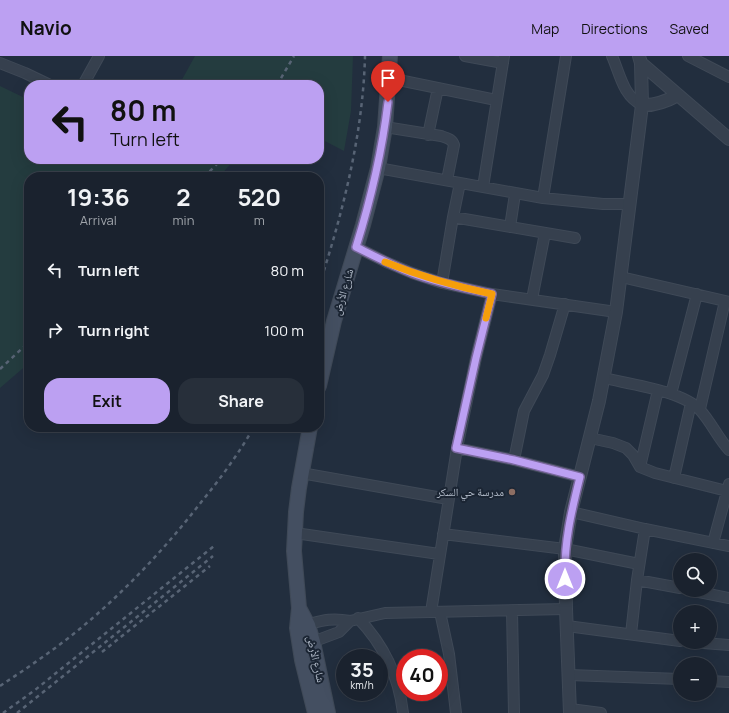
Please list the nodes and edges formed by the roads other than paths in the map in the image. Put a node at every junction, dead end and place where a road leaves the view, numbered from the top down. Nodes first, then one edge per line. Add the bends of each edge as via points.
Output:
1 (99, 56) edge
2 (390, 56) edge
3 (465, 56) edge
4 (566, 56) edge
5 (612, 56) edge
6 (688, 56) edge
7 (503, 59) edge
8 (640, 59) edge
9 (0, 63) edge
10 (729, 76) edge
11 (389, 78) junction
12 (40, 80) edge
13 (86, 80) edge
14 (438, 88) junction
15 (678, 95) junction
16 (496, 100) junction
17 (642, 105) junction
18 (385, 127) junction
19 (428, 134) junction
20 (729, 140) edge
21 (378, 168) junction
22 (447, 180) junction
23 (460, 183) junction
24 (483, 187) junction
25 (515, 194) junction
26 (543, 198) junction
27 (629, 204) junction
28 (453, 217) junction
29 (510, 227) junction
30 (545, 233) junction
31 (575, 238) dead end
32 (356, 247) junction
33 (621, 276) junction
34 (442, 283) junction
35 (492, 294) junction
36 (697, 294) junction
37 (532, 299) junction
38 (727, 301) edge
39 (565, 304) junction
40 (616, 312) junction
41 (324, 364) edge
42 (604, 378) junction
43 (658, 390) junction
44 (672, 394) junction
45 (691, 403) junction
46 (700, 409) junction
47 (309, 432) edge
48 (590, 438) junction
49 (456, 448) junction
50 (729, 450) edge
51 (514, 460) junction
52 (640, 467) junction
53 (302, 473) junction
54 (580, 477) junction
55 (674, 478) junction
56 (728, 488) edge
57 (448, 498) junction
58 (571, 512) junction
59 (645, 529) junction
60 (295, 533) junction
61 (443, 534) junction
62 (712, 543) junction
63 (729, 546) edge
64 (565, 549) junction
65 (440, 554) junction
66 (639, 564) junction
67 (637, 580) junction
68 (673, 587) edge
69 (717, 596) edge
70 (729, 598) edge
71 (566, 609) junction
72 (512, 611) junction
73 (436, 612) junction
74 (354, 620) junction
75 (302, 626) junction
76 (567, 626) junction
77 (631, 634) junction
78 (673, 640) edge
79 (717, 644) edge
80 (306, 645) junction
81 (729, 645) edge
82 (569, 675) junction
83 (673, 679) edge
84 (717, 681) edge
85 (729, 682) edge
86 (570, 711) edge
87 (315, 713) edge
88 (328, 713) edge
89 (403, 713) edge
90 (456, 713) edge
91 (514, 713) edge
92 (601, 713) edge

1 - 13 street
2 - 11 main road, شارع الأرض
3 - 7 street
4 - 26 street
5 - 17 street via 628,93 634,101
6 - 10 street
7 - 16 street
8 - 15 street
8 - 17 street
9 - 12 street
11 - 14 street
11 - 18 main road, شارع الأرض
14 - 16 street
14 - 19 street
15 - 17 street via 650,106
15 - 20 street
16 - 24 street
17 - 27 street
18 - 19 street
18 - 21 main road, شارع الأرض
19 - 22 street via 453,141
21 - 22 street
21 - 32 main road, شارع الأرض
22 - 23 street
23 - 24 street
23 - 28 street
24 - 25 street
25 - 26 street
25 - 29 street
26 - 27 street
27 - 33 street
28 - 29 street
28 - 34 street
29 - 30 street
30 - 31 street
30 - 37 street
32 - 34 street via 412,273
32 - 41 main road, شارع الأرض
33 - 36 street
33 - 40 street
34 - 35 street
35 - 37 street
35 - 49 street
36 - 38 street
36 - 44 street
37 - 39 street
38 - 46 street
39 - 40 street
39 - 51 street via 543,375 524,412
40 - 42 street
42 - 43 street
42 - 48 street
43 - 44 street
43 - 52 street
44 - 45 street
45 - 46 street
45 - 55 street
46 - 50 street
47 - 53 main road, شارع الأرض
48 - 52 street via 626,448
48 - 54 street
49 - 51 street
49 - 57 street
51 - 54 street
52 - 55 street
53 - 57 street
53 - 60 main road, شارع الأرض
54 - 58 street
55 - 56 street
56 - 62 street
57 - 61 street
58 - 59 street
58 - 64 street
59 - 62 street
59 - 66 street
60 - 65 street
60 - 75 main road, شارع الأرض via 298,608
61 - 64 street
61 - 65 street
62 - 63 street
64 - 66 street
64 - 71 street
65 - 73 street
66 - 67 street
67 - 68 street
67 - 77 street
69 - 70 street
71 - 72 street
71 - 76 street
72 - 73 street
72 - 91 street
73 - 74 street via 385,613
73 - 90 street via 449,654
74 - 75 street via 337,618
74 - 80 street via 339,632
74 - 89 street via 370,631 381,647 398,684
75 - 80 main road, شارع الأرض
76 - 77 street
76 - 82 street
77 - 78 street
79 - 81 street
80 - 87 main road, شارع الأرض
80 - 88 main road, شارع الأرض
82 - 83 street
82 - 86 street
84 - 85 street
86 - 92 street

